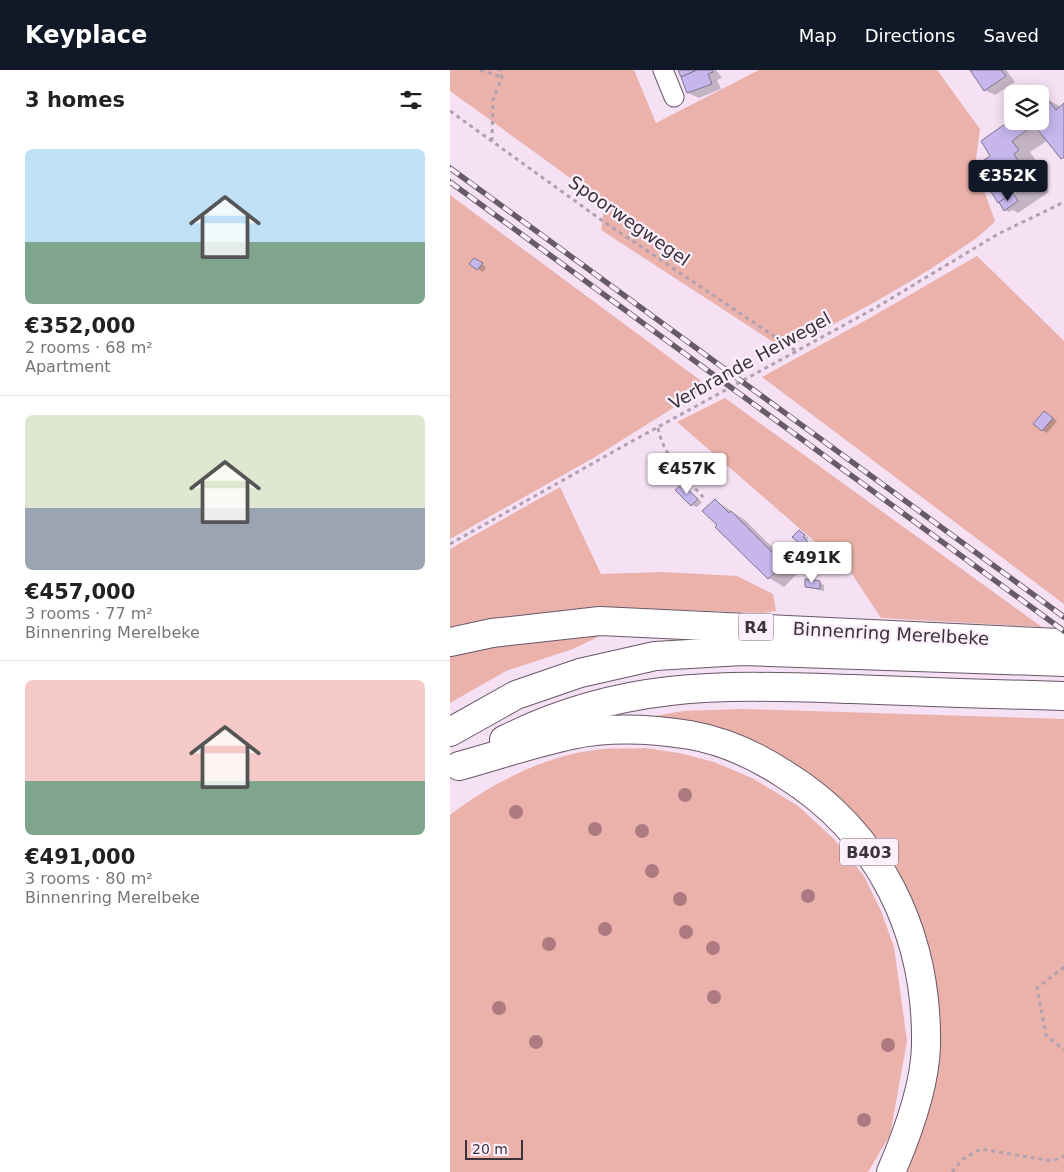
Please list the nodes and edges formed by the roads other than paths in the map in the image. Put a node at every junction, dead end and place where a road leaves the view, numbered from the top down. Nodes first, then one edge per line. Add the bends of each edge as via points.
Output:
1 (663, 70) edge
2 (674, 97) dead end
3 (450, 642) edge
4 (1064, 643) edge
5 (1064, 662) edge
6 (1064, 696) edge
7 (450, 732) edge
8 (455, 770) edge
9 (891, 1172) edge

1 - 2 street
3 - 4 highway, Binnenring Merelbeke / R4 via 492,633 600,622
5 - 7 highway via 742,651 655,656 580,673 516,695
6 - 8 highway via 742,686 681,688 572,710 523,731
8 - 9 highway, B403 via 572,735 636,731 688,735 723,742 766,762 810,790 848,825 880,867 900,907 916,952 925,1001 926,1048 916,1100

